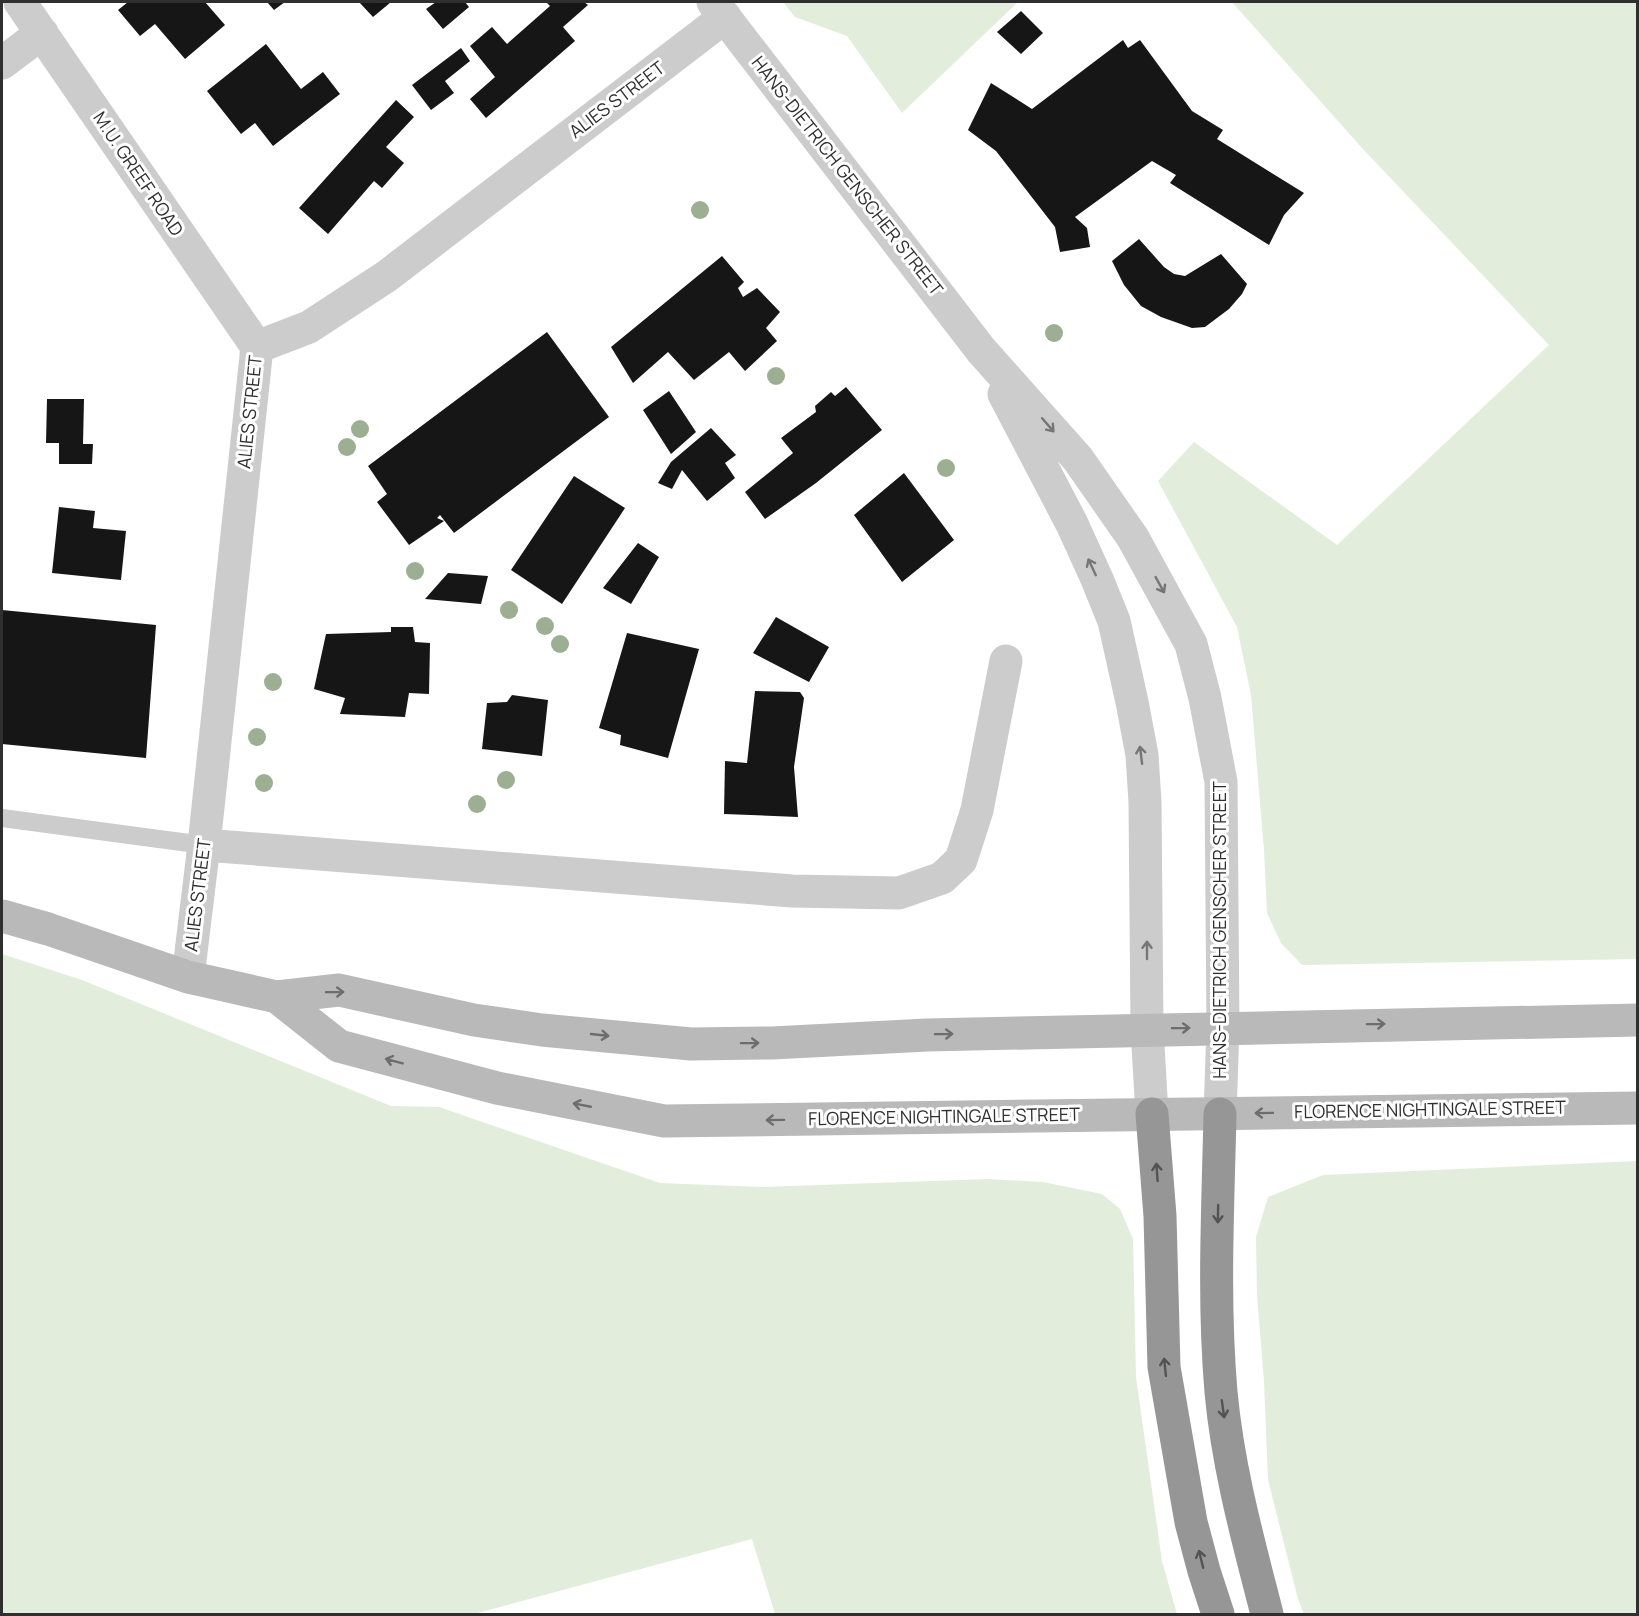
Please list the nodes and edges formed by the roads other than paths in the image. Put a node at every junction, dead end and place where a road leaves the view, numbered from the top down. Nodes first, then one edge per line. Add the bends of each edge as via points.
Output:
1 (20, 2) edge
2 (719, 9) edge
3 (42, 33) junction
4 (2, 63) edge
5 (257, 347) junction
6 (981, 350) junction
7 (1006, 661) dead end
8 (2, 818) edge
9 (204, 845) junction
10 (2, 916) edge
11 (188, 977) junction
12 (277, 997) junction
13 (1638, 1020) edge
14 (1223, 1027) junction
15 (1147, 1029) junction
16 (1638, 1108) edge
17 (1152, 1114) junction
18 (1220, 1114) junction
19 (1218, 1614) edge
20 (1267, 1614) edge

1 - 3 street, M.U. GREEF ROAD
2 - 5 street, ALIES STREET via 387,276 309,327
2 - 6 street, HANS-DIETRICH GENSCHER STREET
3 - 4 street
3 - 5 street, M.U. GREEF ROAD
5 - 9 street, ALIES STREET
6 -> 14 street, HANS-DIETRICH GENSCHER STREET via 1078,459 1133,538 1191,644 1221,782
15 -> 6 street, HANS-DIETRICH GENSCHER STREET via 1143,766 1114,621 1072,524
7 - 9 street via 977,810 961,860 942,878 899,893 792,891
8 - 9 lane
9 - 11 street, ALIES STREET
10 - 11 main road, FLORENCE NIGHTINGALE STREET
11 - 12 main road, FLORENCE NIGHTINGALE STREET
12 -> 15 main road, FLORENCE NIGHTINGALE STREET via 339,990 474,1020 691,1044
17 -> 12 main road, FLORENCE NIGHTINGALE STREET via 664,1121 497,1088 339,1046
14 -> 13 main road, FLORENCE NIGHTINGALE STREET
15 -> 14 main road, FLORENCE NIGHTINGALE STREET
14 - 18 street, HANS-DIETRICH GENSCHER STREET
15 - 17 street, HANS-DIETRICH GENSCHER STREET
16 -> 18 main road, FLORENCE NIGHTINGALE STREET
17 - 18 main road, FLORENCE NIGHTINGALE STREET
19 -> 17 highway via 1191,1522 1164,1367 1160,1216
18 -> 20 highway via 1216,1296 1221,1392 1233,1481

